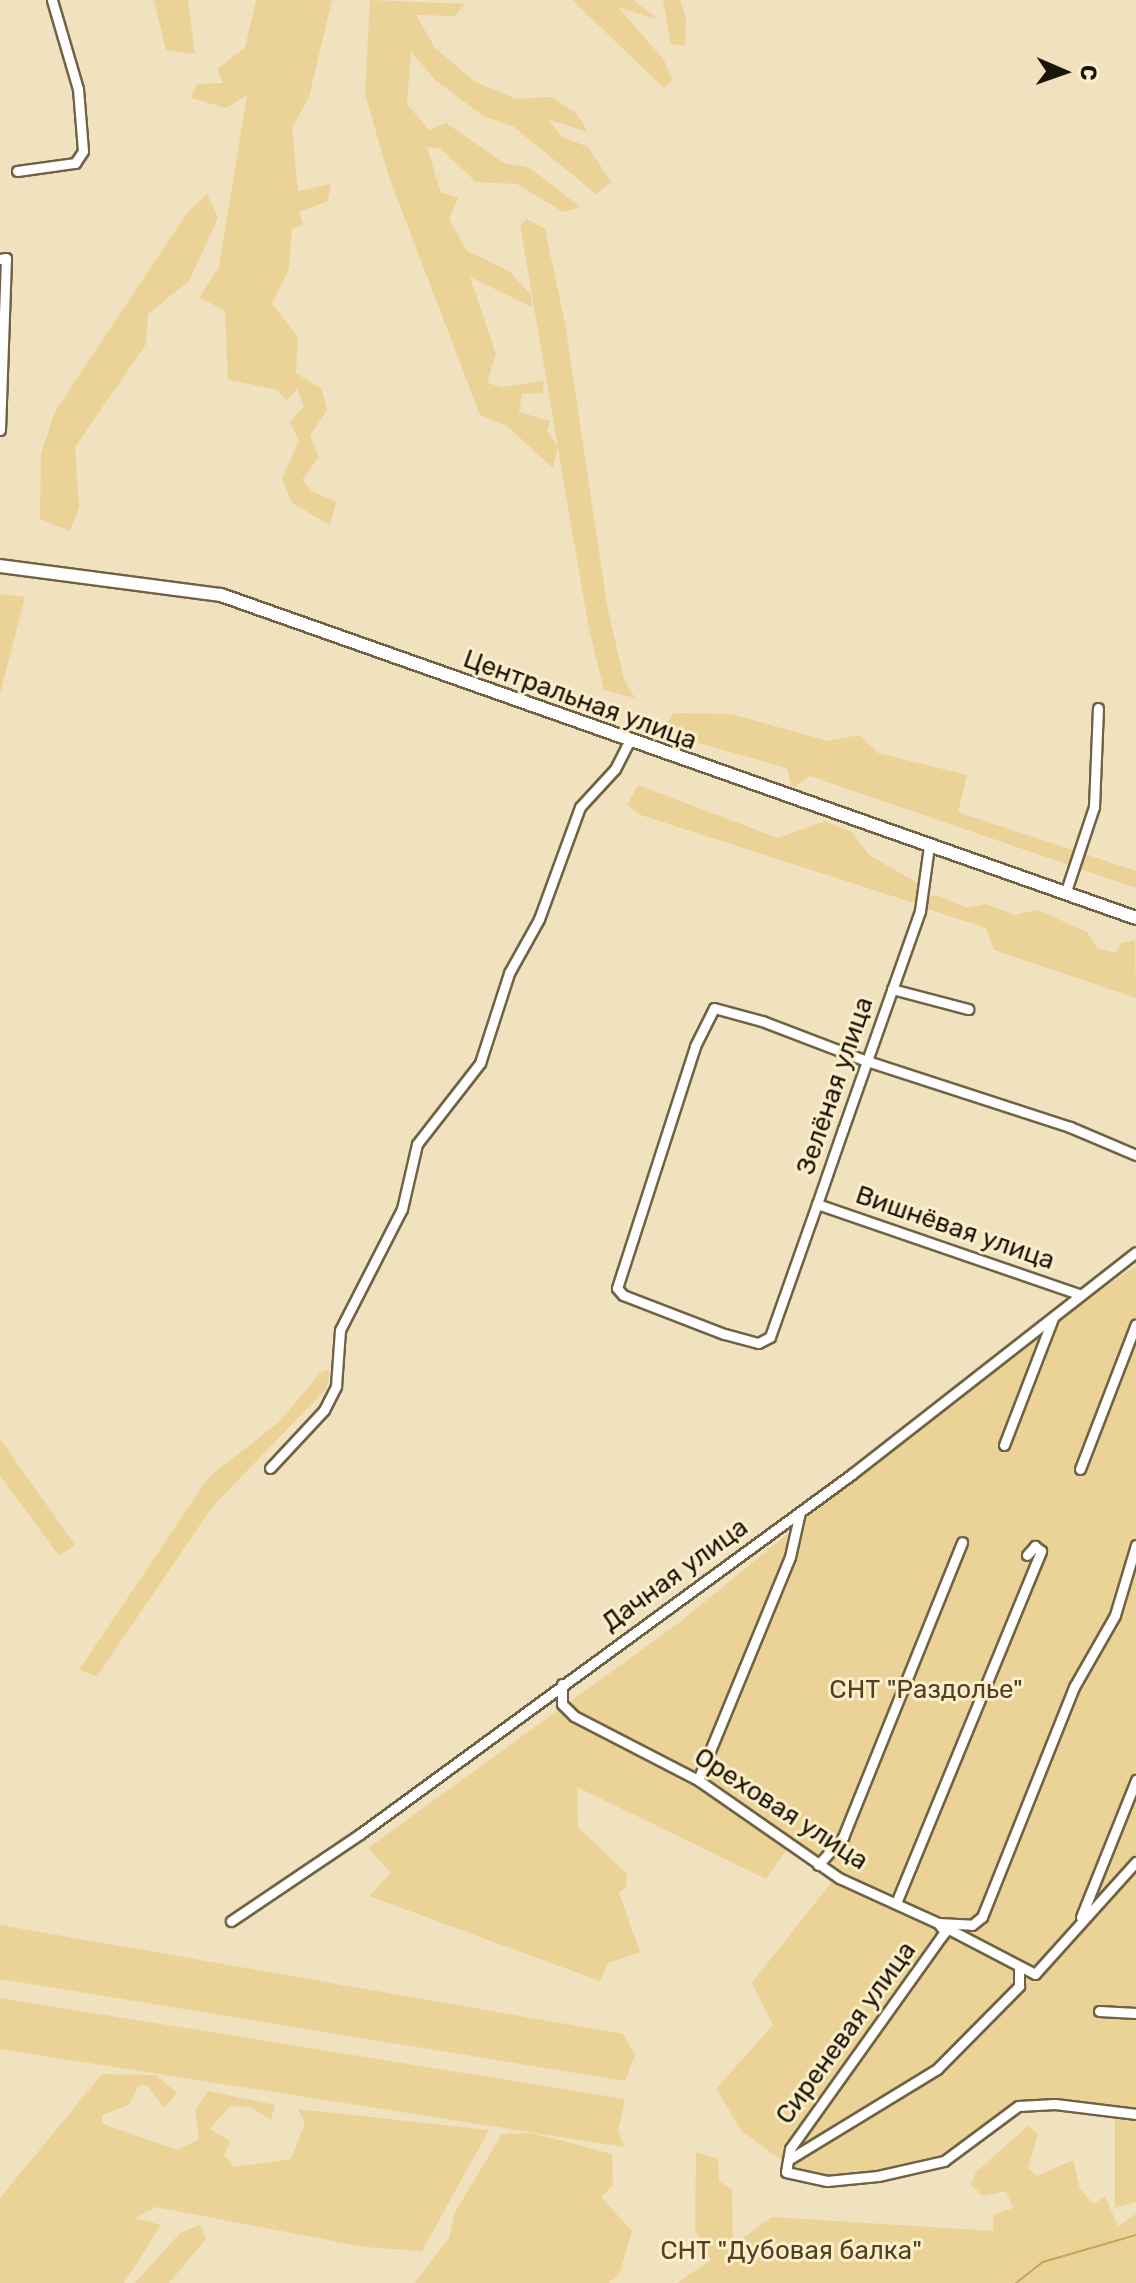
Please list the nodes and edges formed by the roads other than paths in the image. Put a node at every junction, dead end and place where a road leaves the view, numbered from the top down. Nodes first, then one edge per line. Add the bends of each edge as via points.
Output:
1 (54, 4) edge
2 (17, 171) dead end
3 (3, 258) edge
4 (0, 430) edge
5 (0, 566) edge
6 (1098, 708) dead end
7 (629, 741) junction
8 (929, 846) junction
9 (1065, 894) junction
10 (1136, 918) edge
11 (892, 989) junction
12 (968, 1009) dead end
13 (867, 1061) junction
14 (1136, 1155) edge
15 (817, 1204) junction
16 (1136, 1252) edge
17 (1078, 1294) junction
18 (1054, 1315) junction
19 (1136, 1324) edge
20 (1004, 1445) dead end
21 (270, 1468) dead end
22 (1080, 1469) dead end
23 (800, 1512) junction
24 (962, 1542) dead end
25 (1136, 1545) edge
26 (1027, 1555) dead end
27 (1125, 1582) junction
28 (1136, 1587) edge
29 (562, 1684) junction
30 (698, 1780) junction
31 (1136, 1780) edge
32 (1136, 1862) edge
33 (818, 1865) junction
34 (896, 1903) junction
35 (231, 1921) dead end
36 (938, 1923) junction
37 (1078, 1924) junction
38 (1019, 1966) junction
39 (1099, 2011) dead end
40 (1136, 2013) edge
41 (1136, 2114) edge
42 (785, 2167) junction

1 - 2 street via 78,89 83,151 75,163
3 - 4 street
5 - 7 street, Центральная улица via 221,595
6 - 9 street via 1094,807
7 - 8 street, Центральная улица
7 - 21 street via 615,769 580,807 539,919 509,973 480,1063 417,1144 402,1209 340,1330 336,1386
8 - 9 street, Центральная улица
8 - 11 street, Зелёная улица via 920,911
9 - 10 street, Центральная улица
11 - 12 street
11 - 13 street, Зелёная улица
13 - 14 street via 1070,1127
13 - 15 street, Зелёная улица
13 - 15 street, Зелёная улица via 714,1008 617,1288 623,1295 758,1343 770,1337
15 - 17 street, Вишнёвая улица
16 - 17 street, Дачная улица
17 - 18 street, Дачная улица
18 - 20 street
18 - 23 street, Дачная улица
19 - 22 street
23 - 29 street, Дачная улица
23 - 30 street via 790,1557
24 - 33 street via 843,1837
25 - 27 street, Ореховая улица
26 - 34 street via 1035,1546 1041,1551
27 - 28 street
27 - 36 street, Ореховая улица via 1115,1615 1074,1687 982,1917 972,1925
29 - 30 street, Ореховая улица via 562,1704 574,1716
29 - 35 street, Дачная улица via 360,1834
30 - 33 street, Ореховая улица
31 - 37 street
32 - 37 street
33 - 34 street, Ореховая улица
34 - 36 street, Ореховая улица
36 - 38 street
36 - 42 street, Сиреневая улица via 945,1932 866,2038
37 - 38 street via 1035,1974
38 - 42 street via 1019,1986 937,2069
39 - 40 street
41 - 42 street via 1055,2104 1018,2106 944,2161 827,2181

